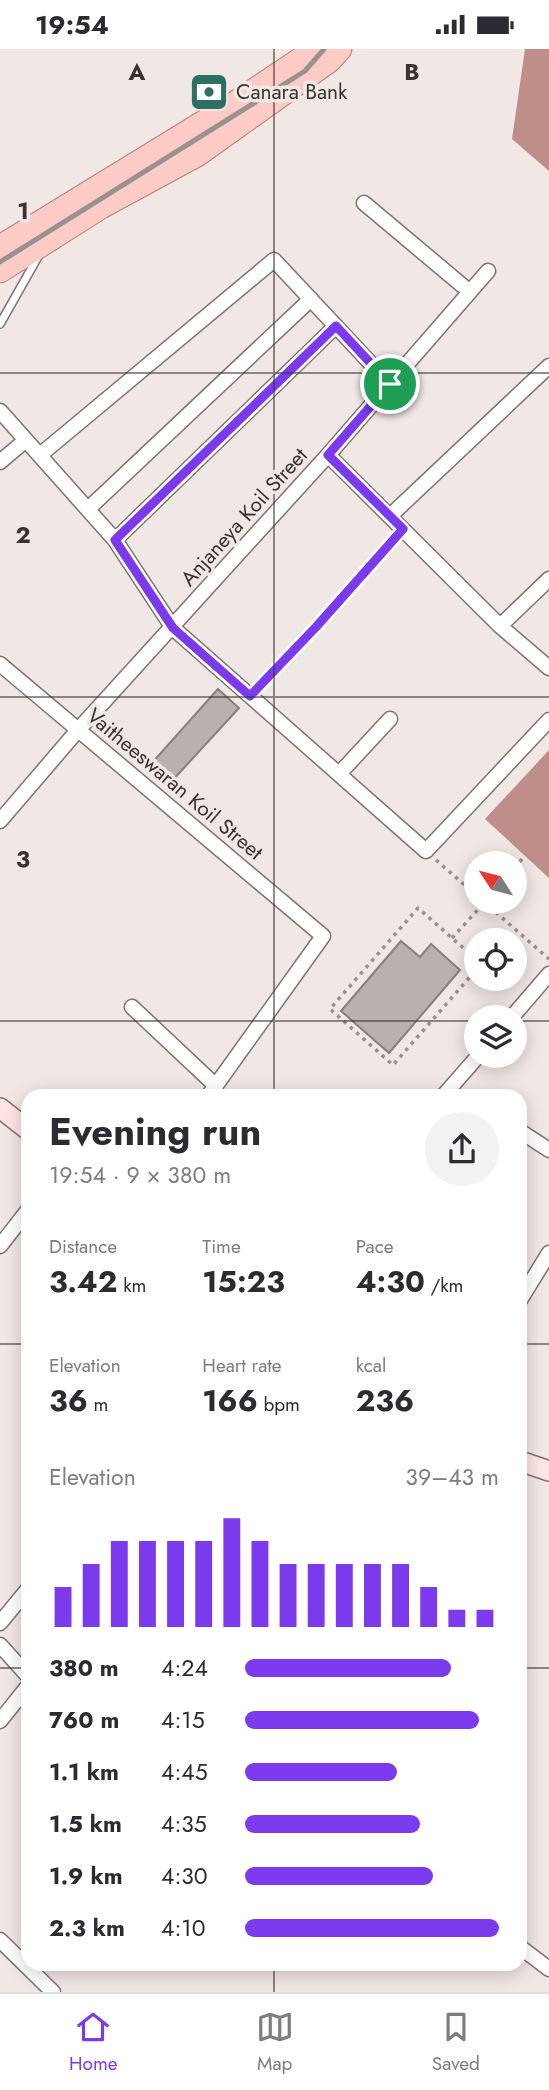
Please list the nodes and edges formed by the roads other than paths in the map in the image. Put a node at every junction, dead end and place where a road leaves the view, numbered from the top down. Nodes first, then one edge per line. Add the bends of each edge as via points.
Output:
1 (326, 52) edge
2 (364, 203) dead end
3 (46, 242) junction
4 (0, 247) edge
5 (0, 271) edge
6 (488, 271) dead end
7 (470, 292) junction
8 (311, 299) junction
9 (0, 324) edge
10 (336, 326) junction
11 (549, 366) edge
12 (390, 384) junction
13 (0, 411) edge
14 (26, 440) junction
15 (328, 455) junction
16 (40, 456) junction
17 (0, 462) edge
18 (88, 509) junction
19 (390, 516) junction
20 (403, 529) junction
21 (115, 540) junction
22 (549, 579) edge
23 (500, 626) junction
24 (316, 627) road end
25 (173, 628) junction
26 (0, 664) edge
27 (549, 668) edge
28 (390, 719) dead end
29 (549, 720) edge
30 (78, 730) junction
31 (339, 774) junction
32 (0, 821) edge
33 (549, 974) edge
34 (522, 1005) edge
35 (132, 1007) dead end
36 (468, 1068) edge
37 (210, 1089) edge
38 (213, 1089) edge
39 (449, 1089) edge
40 (0, 1108) edge
41 (21, 1124) edge
42 (527, 1136) edge
43 (549, 1150) edge
44 (21, 1219) edge
45 (0, 1246) edge
46 (549, 1253) edge
47 (527, 1289) edge
48 (527, 1463) edge
49 (549, 1471) edge
50 (21, 1598) edge
51 (0, 1623) edge
52 (0, 1645) edge
53 (21, 1668) edge
54 (21, 1695) edge
55 (0, 1721) edge
56 (0, 1940) edge
57 (527, 1952) edge
58 (21, 1961) edge
59 (549, 1969) edge
60 (32, 1971) edge
61 (53, 1992) edge

1 - 3 main road via 197,155
1 - 4 main road
2 - 7 street
3 - 5 main road
3 - 9 lane
6 - 7 street, Anjaneya Koil Street
7 - 12 street, Anjaneya Koil Street
8 - 10 street
8 - 16 street via 274,260
8 - 18 street
10 - 12 street
10 - 21 street
11 - 19 street
12 - 15 street, Anjaneya Koil Street
13 - 14 street
14 - 16 street
14 - 17 street
15 - 19 street
15 - 25 street, Anjaneya Koil Street
16 - 18 street
18 - 21 street
19 - 20 street
20 - 23 street
20 - 24 lane
21 - 25 street
22 - 23 street
23 - 27 street
25 - 30 street, Anjaneya Koil Street
25 - 31 street
26 - 30 street, Vaitheeswaran Koil Street
28 - 31 street
29 - 31 street via 426,851
30 - 32 street, Anjaneya Koil Street
30 - 38 street, Vaitheeswaran Koil Street via 323,936
33 - 34 street
35 - 37 street
36 - 39 street
40 - 41 street
42 - 43 street
44 - 45 street
46 - 47 street
48 - 49 street
50 - 51 street
52 - 53 street
54 - 55 street
56 - 58 street
57 - 59 street
60 - 61 street

